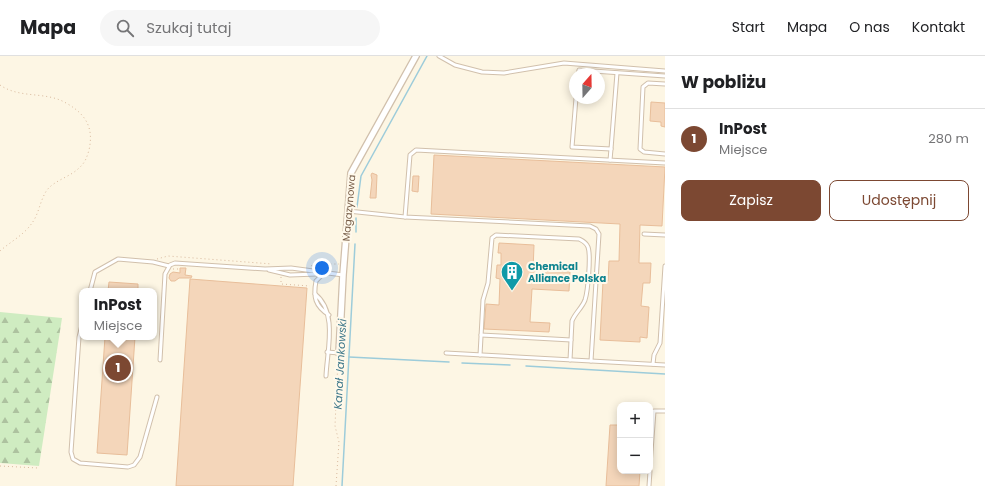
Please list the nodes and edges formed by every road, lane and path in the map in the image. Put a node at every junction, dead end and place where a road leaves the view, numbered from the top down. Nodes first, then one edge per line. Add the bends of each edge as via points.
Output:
1 (416, 56) edge
2 (439, 56) edge
3 (665, 70) edge
4 (605, 72) edge
5 (617, 73) junction
6 (665, 76) edge
7 (0, 84) edge
8 (665, 84) edge
9 (576, 104) edge
10 (611, 149) junction
11 (665, 154) edge
12 (610, 160) junction
13 (665, 162) edge
14 (348, 211) junction
15 (405, 217) junction
16 (644, 234) dead end
17 (665, 235) edge
18 (0, 251) edge
19 (345, 256) junction
20 (157, 262) junction
21 (274, 265) dead end
22 (665, 266) edge
23 (168, 267) junction
24 (309, 267) dead end
25 (180, 269) dead end
26 (265, 269) junction
27 (319, 273) junction
28 (324, 274) junction
29 (343, 275) junction
30 (281, 276) dead end
31 (310, 286) dead end
32 (91, 288) edge
33 (315, 294) junction
34 (329, 315) junction
35 (481, 336) junction
36 (79, 337) edge
37 (571, 340) junction
38 (327, 352) junction
39 (339, 353) junction
40 (446, 354) dead end
41 (480, 355) junction
42 (160, 360) dead end
43 (570, 360) junction
44 (590, 361) junction
45 (653, 364) junction
46 (665, 365) edge
47 (326, 376) dead end
48 (157, 397) dead end
49 (653, 410) edge
50 (665, 411) edge
51 (0, 466) edge
52 (38, 468) dead end
53 (650, 474) edge
54 (336, 486) edge
55 (649, 486) edge

1 - 14 street, Magazynowa via 355,164 350,180
2 - 3 lane via 455,65 482,72 511,72 564,63
4 - 5 lane
5 - 6 lane
5 - 10 lane
7 - 18 path via 18,94 65,102 75,108 88,122 91,141 84,163 78,170 46,191 32,224
8 - 11 lane via 648,83 643,87 640,149 644,152
9 - 10 lane via 572,147
10 - 12 lane
12 - 13 lane
12 - 15 lane via 416,150 410,155
14 - 15 lane
14 - 19 street, Magazynowa
15 - 44 lane via 590,226 596,229 599,234
16 - 17 lane
19 - 24 path via 342,256 337,265 314,264
19 - 29 street, Magazynowa
20 - 21 path via 158,258 168,256
20 - 23 lane
20 - 32 lane via 115,260 95,272
22 - 45 lane via 660,343
23 - 25 path
23 - 26 lane via 175,263
23 - 42 lane via 165,274
26 - 27 lane via 291,268
26 - 27 lane via 290,275
27 - 28 lane
28 - 29 lane
28 - 33 lane via 316,281
29 - 39 street, Magazynowa
30 - 31 path via 281,284
33 - 34 lane via 326,306
33 - 34 lane via 315,301
34 - 38 lane
35 - 37 lane
35 - 37 lane via 483,300 488,283 492,238 496,235 584,241 589,249 586,294 572,321
35 - 41 lane
36 - 48 lane via 71,452 73,459 128,467 134,465 140,457
37 - 43 lane
38 - 39 lane
38 - 47 lane
39 - 54 path via 335,426 339,442
40 - 41 lane
41 - 43 lane
43 - 44 lane
44 - 45 lane
45 - 46 lane
49 - 50 lane
51 - 52 path
53 - 55 lane

